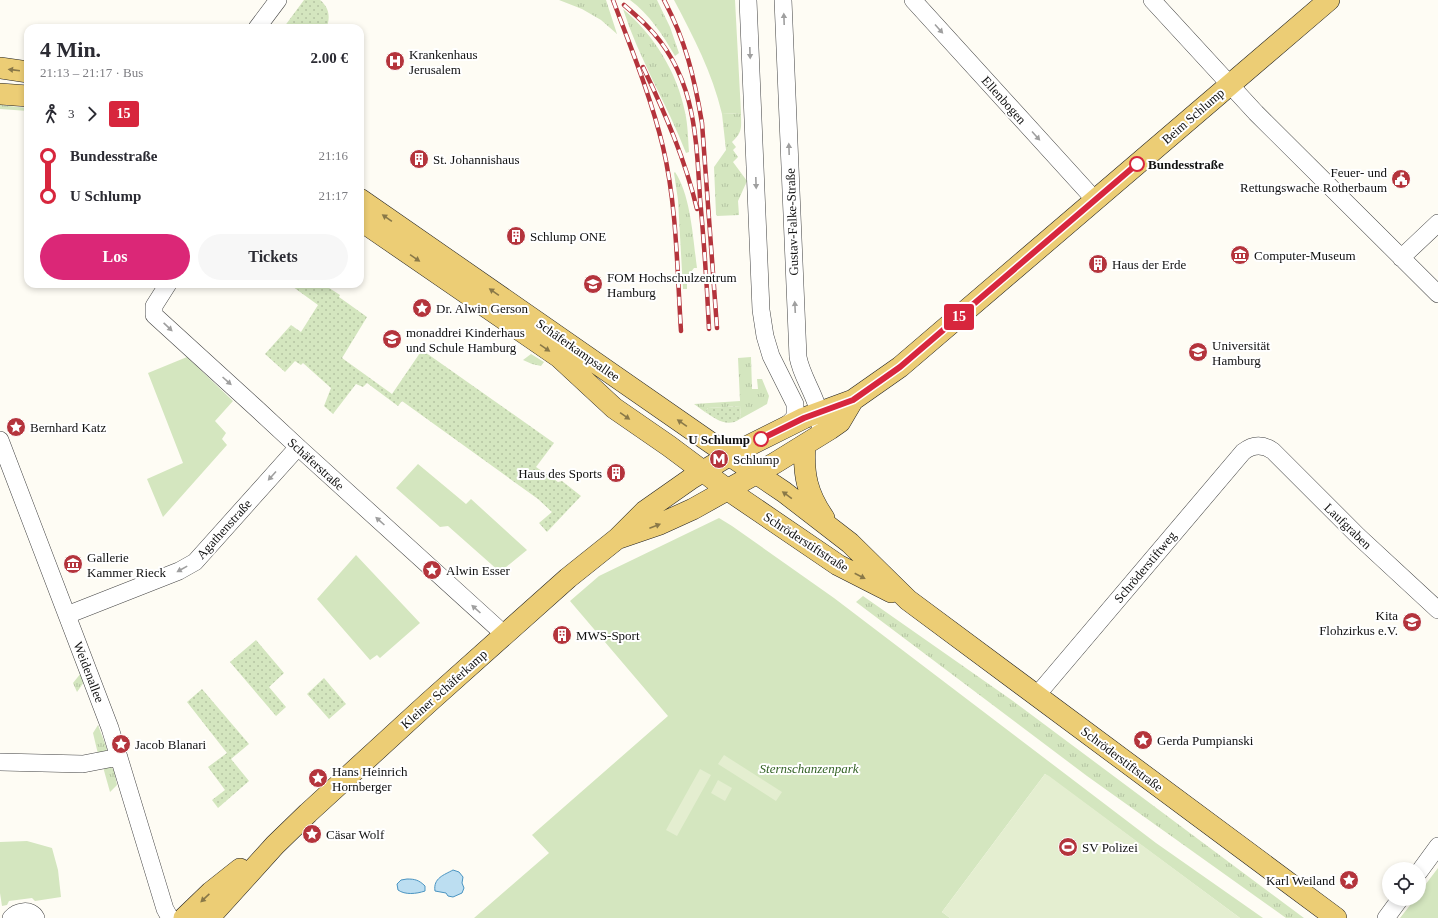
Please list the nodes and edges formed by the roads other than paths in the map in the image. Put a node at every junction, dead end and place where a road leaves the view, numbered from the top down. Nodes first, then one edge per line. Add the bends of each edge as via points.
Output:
1 (278, 0) edge
2 (748, 0) edge
3 (783, 0) edge
4 (913, 0) edge
5 (1152, 0) edge
6 (1329, 0) edge
7 (260, 24) edge
8 (0, 68) edge
9 (24, 71) edge
10 (1230, 85) junction
11 (0, 94) edge
12 (24, 96) edge
13 (1095, 200) junction
14 (364, 202) edge
15 (364, 223) edge
16 (1438, 223) edge
17 (1402, 258) junction
18 (165, 288) edge
19 (1438, 294) edge
20 (853, 400) junction
21 (818, 412) junction
22 (786, 426) junction
23 (0, 440) edge
24 (810, 442) junction
25 (1257, 445) joint
26 (298, 447) junction
27 (730, 456) junction
28 (702, 472) junction
29 (757, 473) junction
30 (728, 490) junction
31 (829, 527) junction
32 (618, 538) junction
33 (908, 600) junction
34 (1438, 610) edge
35 (67, 615) junction
36 (504, 635) junction
37 (1037, 695) junction
38 (120, 757) junction
39 (0, 762) edge
40 (274, 845) junction
41 (1438, 846) edge
42 (1426, 862) edge
43 (1395, 906) edge
44 (171, 916) edge
45 (11, 918) edge
46 (36, 918) edge
47 (209, 918) edge
48 (1336, 918) edge
49 (1386, 918) edge

1 - 7 street
2 -> 22 street via 761,310 771,356 795,404 795,417
21 -> 3 street, Gustav-Falke-Straße via 798,357
4 -> 13 street, Ellenbogen
5 - 10 street
6 - 10 main road, Beim Schlump
9 -> 8 main road
10 - 13 main road, Beim Schlump
10 - 17 street
11 - 12 main road
13 - 20 main road, Beim Schlump via 908,360
27 -> 14 main road, Schäferkampsallee
15 -> 28 main road, Schäferkampsallee via 559,357 614,408
16 - 17 street
17 - 19 street
18 -> 26 street, Schäferstraße via 154,306 154,315
20 - 21 main road, Beim Schlump
20 - 24 main road, Beim Schlump via 840,422
21 - 22 main road, Beim Schlump
21 - 24 street, Gustav-Falke-Straße via 818,432
22 - 27 main road, Beim Schlump
23 - 35 street, Weidenallee
24 - 29 main road, Beim Schlump
24 - 31 main road via 804,465 807,484 816,506
25 - 34 street, Laufgraben via 1273,452
25 - 37 street, Schröderstiftweg via 1243,452
26 -> 35 street, Agathenstraße via 194,562 178,571
36 -> 26 street, Schäferstraße
27 - 28 main road, Beim Schlump
27 - 29 main road, Schäferkampsallee
28 - 30 main road, Schäferkampsallee
28 - 32 main road, Kleiner Schäferkamp via 645,511
29 - 30 main road, Beim Schlump
31 -> 29 main road, Schröderstiftstraße
32 -> 30 main road, Kleiner Schäferkamp via 660,524
30 -> 33 main road, Schröderstiftstraße via 838,565
31 - 33 main road, Schröderstiftstraße via 850,543
32 - 36 main road, Kleiner Schäferkamp
33 - 37 main road, Schröderstiftstraße
35 - 38 street, Weidenallee
36 - 40 main road, Kleiner Schäferkamp
37 - 48 main road, Schröderstiftstraße
38 - 39 street via 83,764
38 - 44 street, Weidenallee
40 -> 44 main road, Kleiner Schäferkamp
40 - 47 main road, Kleiner Schäferkamp
41 - 42 street
43 - 49 street
45 - 46 street via 26,911

